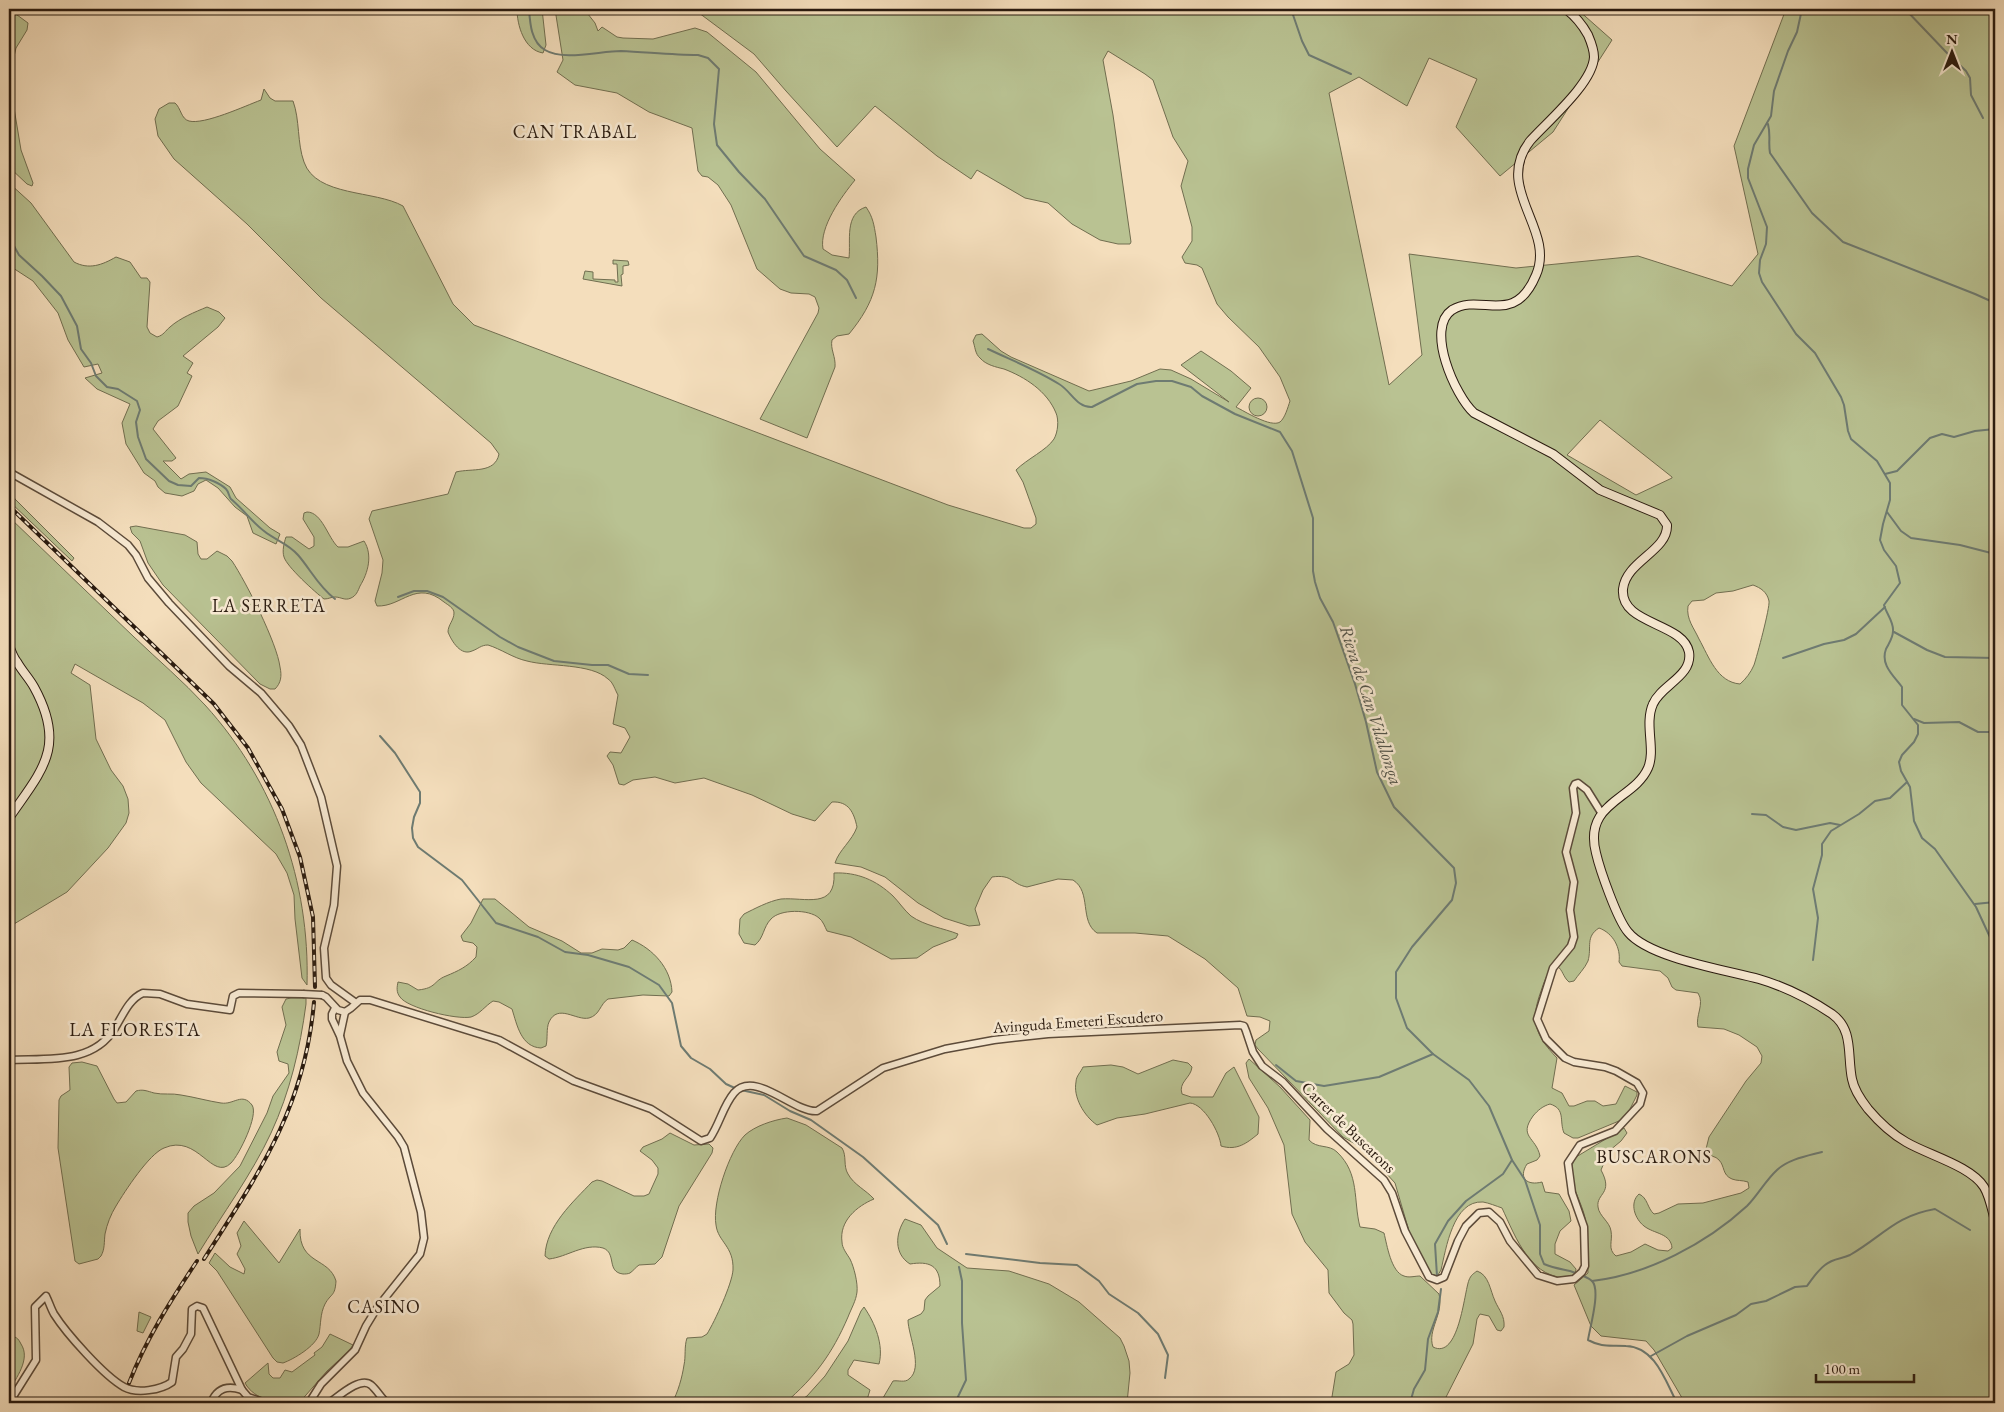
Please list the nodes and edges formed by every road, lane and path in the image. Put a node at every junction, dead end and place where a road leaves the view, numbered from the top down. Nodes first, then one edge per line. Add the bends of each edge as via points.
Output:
1 (1566, 9) edge
2 (9, 472) edge
3 (9, 645) edge
4 (9, 656) edge
5 (16, 662) junction
6 (1602, 814) junction
7 (9, 818) edge
8 (356, 1003) junction
9 (335, 1008) junction
10 (345, 1012) junction
11 (1246, 1031) joint
12 (340, 1036) junction
13 (9, 1060) edge
14 (1995, 1220) edge
15 (242, 1390) junction
16 (9, 1403) edge
17 (211, 1403) edge
18 (266, 1403) edge
19 (309, 1403) edge
20 (329, 1403) edge
21 (387, 1403) edge

1 - 6 main road via 1585,29 1594,58 1585,81 1530,141 1518,163 1519,187 1540,252 1539,268 1528,290 1511,303 1499,307 1467,306 1451,311 1443,325 1443,349 1453,384 1464,404 1474,413 1553,454 1607,494 1660,515 1667,525 1663,539 1629,574 1623,594 1626,603 1642,618 1681,639 1687,649 1688,662 1683,673 1661,690 1651,707 1650,761 1646,771
2 - 8 street via 98,522 128,544 148,578 170,603 229,666 261,693 289,726 301,745 321,797 338,866 324,948 326,978
3 - 5 main road
4 - 5 main road
5 - 7 main road via 34,687 46,713 50,737 43,768
6 - 11 street, Carrer de Buscarons via 1584,787 1575,784 1576,813 1566,852 1574,878 1570,913 1574,937 1570,948 1551,973 1537,1019 1546,1039 1565,1058 1616,1071 1637,1083 1643,1093 1640,1104 1614,1130 1580,1145 1568,1163 1572,1193 1583,1222 1585,1266 1574,1279 1557,1281 1535,1272 1510,1241 1500,1222 1489,1212 1479,1213 1466,1226 1444,1277 1437,1280 1430,1277 1384,1180 1327,1129 1283,1082 1262,1066
6 - 14 main road via 1595,830 1595,852 1620,921 1633,938 1693,962 1762,980 1832,1014 1847,1033 1852,1079 1862,1102 1896,1136 1974,1177 1983,1186
8 - 10 street
8 - 11 street, Avinguda Emeteri Escudero via 375,1001 498,1040 574,1082 651,1110 702,1140 712,1135 727,1101 738,1089 753,1086 804,1109 817,1111 883,1068 945,1049 1048,1034 1240,1025
9 - 10 street
9 - 12 street via 331,1017
9 - 13 street, bridge via 322,995 239,992 233,996 230,1010 186,1004 144,992 131,1002 106,1041 85,1054
10 - 12 street
12 - 19 street via 347,1061 363,1093 404,1148 421,1212 423,1244 416,1260 371,1316 355,1350 321,1384
15 - 16 street via 203,1308 192,1309 191,1334 176,1356 172,1382 137,1390 125,1388 100,1368 62,1326 46,1296 35,1307 36,1360
15 - 17 street via 222,1388 215,1393
15 - 18 street via 248,1397
20 - 21 street via 358,1384 365,1383

